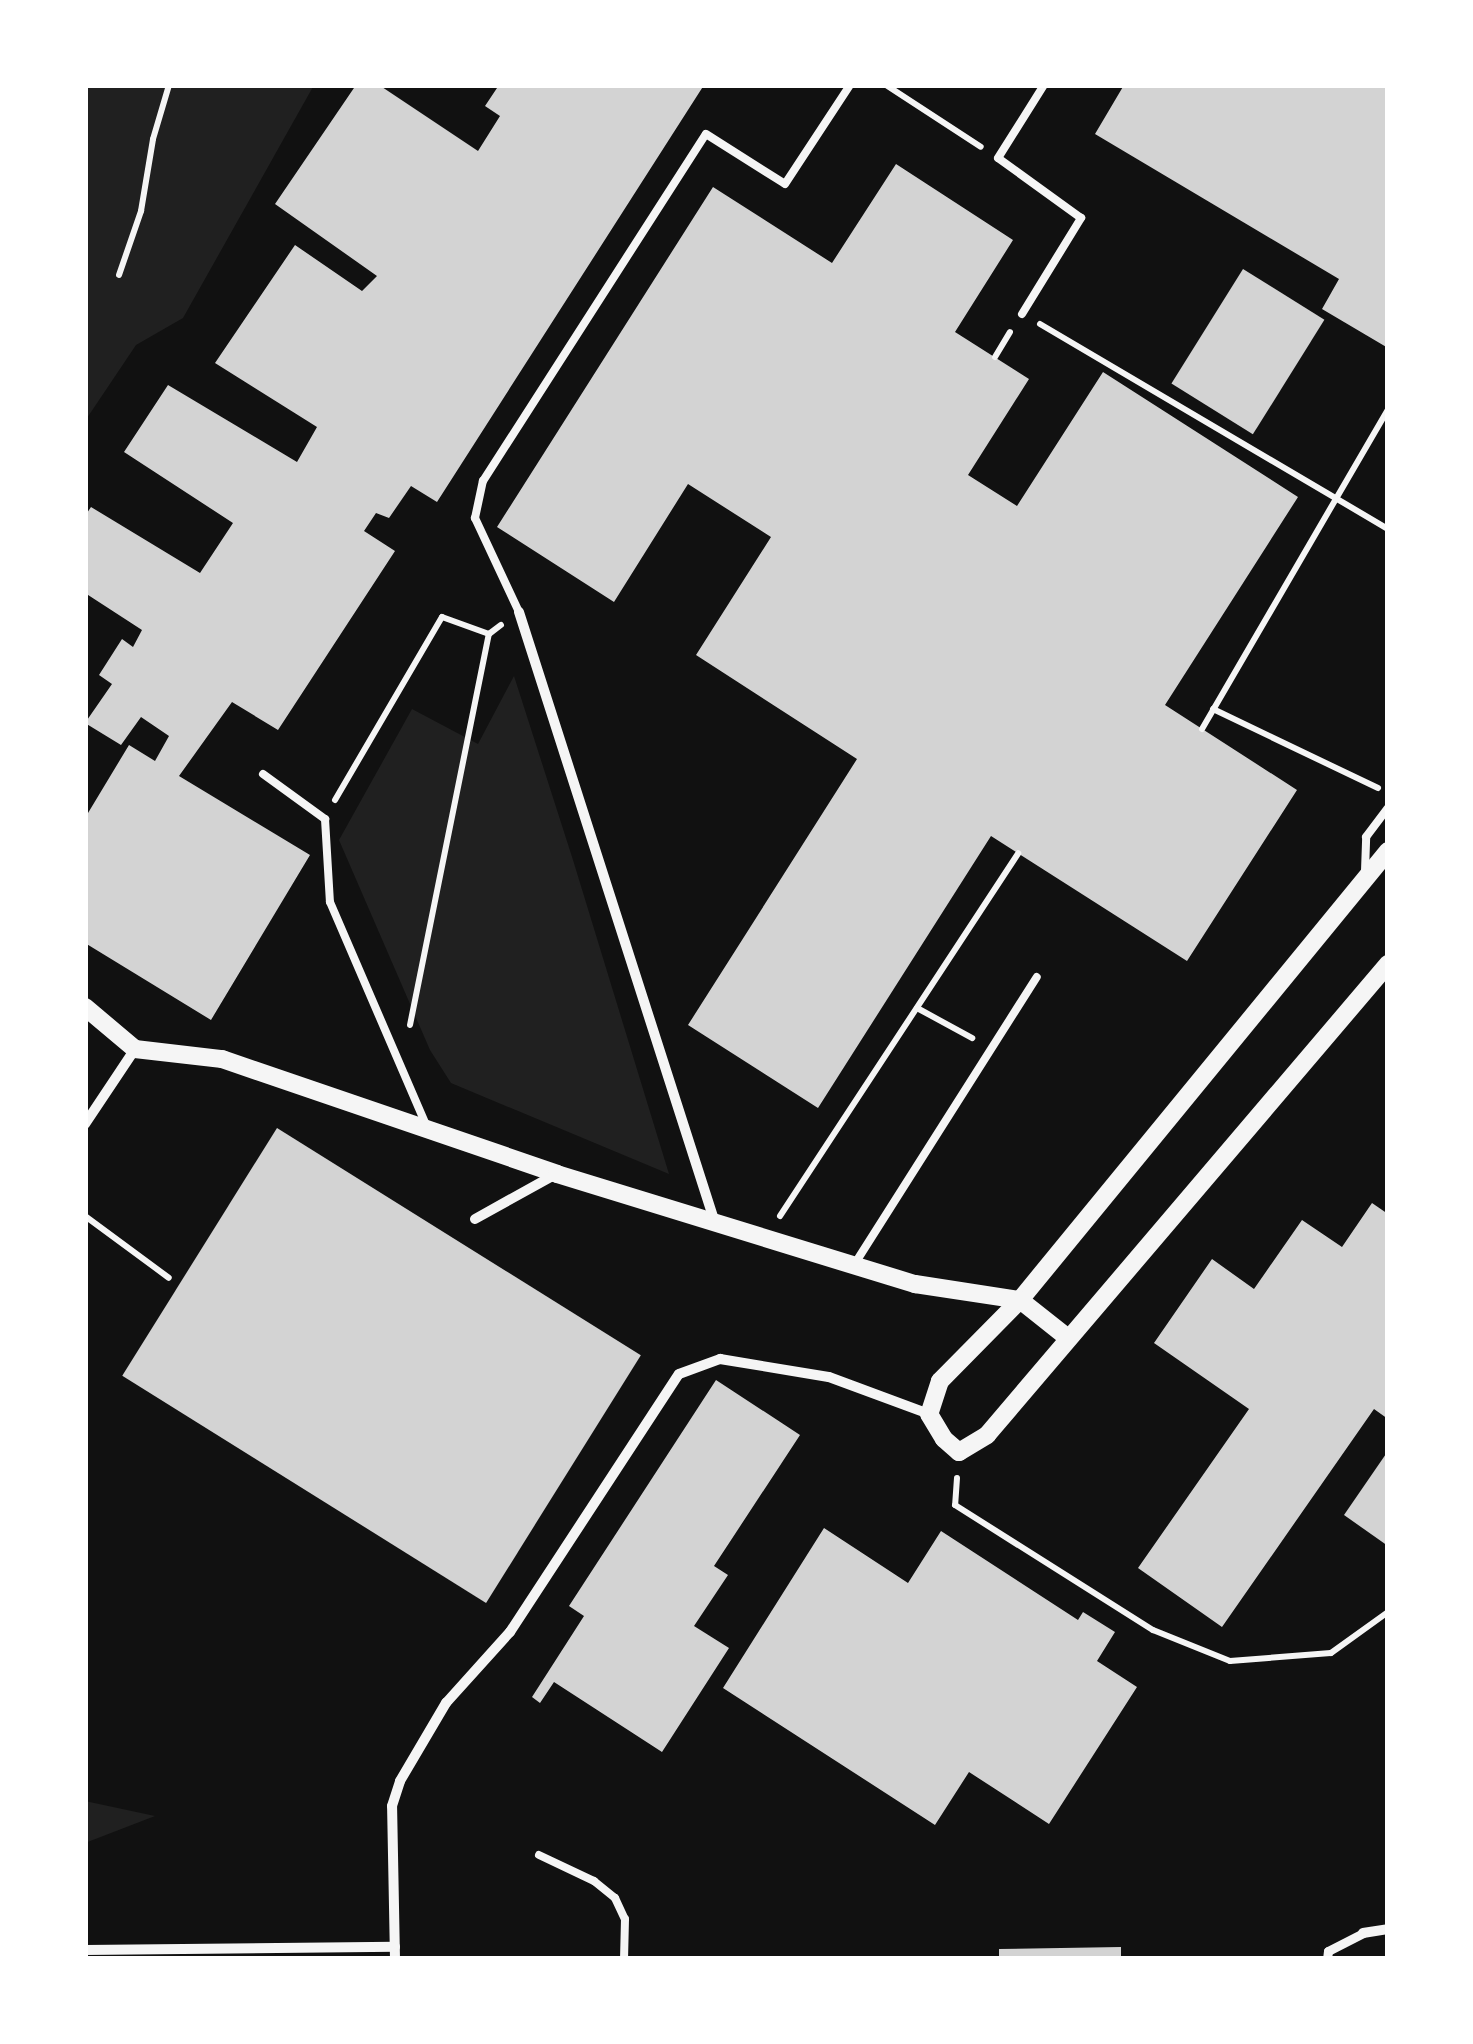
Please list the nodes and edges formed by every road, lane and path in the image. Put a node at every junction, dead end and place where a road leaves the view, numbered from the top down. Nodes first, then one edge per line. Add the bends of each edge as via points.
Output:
1 (170, 85) edge
2 (850, 85) edge
3 (886, 85) edge
4 (1044, 85) edge
5 (998, 158) junction
6 (119, 274) dead end
7 (1022, 314) joint
8 (1388, 408) edge
9 (1336, 498) junction
10 (1388, 529) edge
11 (520, 612) junction
12 (489, 634) junction
13 (1213, 709) junction
14 (1202, 729) dead end
15 (263, 774) dead end
16 (1388, 793) edge
17 (1388, 808) edge
18 (325, 819) junction
19 (1388, 851) edge
20 (1018, 853) dead end
21 (1364, 879) junction
22 (1388, 964) edge
23 (1037, 977) dead end
24 (85, 1007) edge
25 (917, 1008) junction
26 (407, 1041) dead end
27 (991, 1048) junction
28 (136, 1049) junction
29 (85, 1124) edge
30 (428, 1128) junction
31 (557, 1174) junction
32 (85, 1216) edge
33 (475, 1218) dead end
34 (780, 1218) dead end
35 (715, 1224) junction
36 (854, 1266) junction
37 (169, 1278) dead end
38 (1020, 1300) junction
39 (1068, 1338) junction
40 (929, 1414) junction
41 (960, 1452) junction
42 (1388, 1612) edge
43 (539, 1855) dead end
44 (1388, 1928) edge
45 (1363, 1933) joint
46 (85, 1950) edge
47 (395, 1953) edge
48 (624, 1959) edge
49 (1327, 1959) edge

1 - 6 path
2 - 11 lane via 785,184 706,134 484,481 475,518
3 - 5 path
4 - 5 lane
5 - 7 lane via 1081,218
7 - 9 path
8 - 9 path
9 - 10 path
9 - 13 path
11 - 12 path
11 - 35 street
12 - 18 path via 442,617
12 - 26 path
13 - 14 path
13 - 16 path
15 - 18 lane
17 - 21 lane via 1366,837
18 - 30 lane via 330,902
19 - 21 street
20 - 25 path
21 - 38 street
22 - 39 street
23 - 27 lane
24 - 28 street
25 - 27 path
25 - 34 path
27 - 36 lane
28 - 29 street
28 - 30 street via 222,1059
30 - 31 street
31 - 33 street
31 - 35 street
32 - 37 path
35 - 36 street
36 - 38 street via 915,1284
38 - 39 street
38 - 40 street via 940,1382
39 - 41 street via 987,1435
40 - 41 street
40 - 47 street via 810,1374 720,1359 680,1374 510,1632 446,1703 400,1781 392,1806
41 - 42 path via 955,1505 1153,1630 1230,1661 1331,1653
43 - 48 lane via 615,1898 625,1919
44 - 45 street
45 - 49 street via 1328,1951
46 - 47 street

